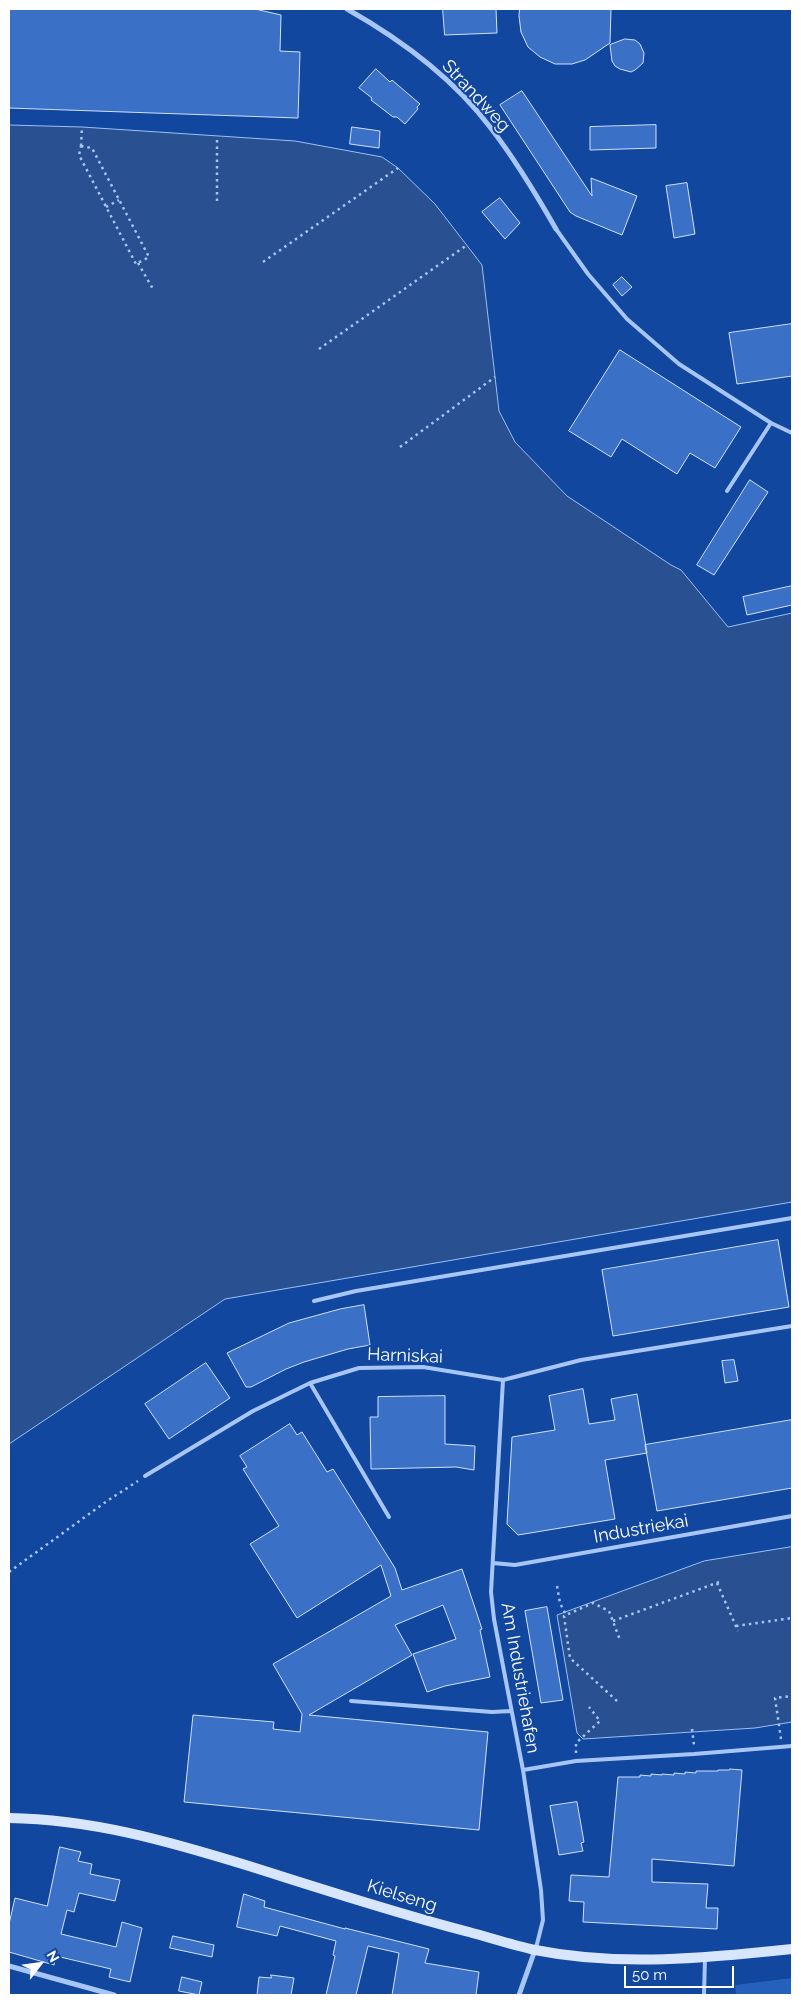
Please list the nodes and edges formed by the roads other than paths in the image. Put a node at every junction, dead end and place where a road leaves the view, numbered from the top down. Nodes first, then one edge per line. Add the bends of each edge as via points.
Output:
1 (347, 9) edge
2 (556, 229) joint
3 (771, 423) junction
4 (792, 433) edge
5 (727, 491) dead end
6 (792, 1218) edge
7 (314, 1301) dead end
8 (792, 1326) edge
9 (503, 1380) junction
10 (310, 1383) junction
11 (146, 1476) road end
12 (389, 1516) dead end
13 (792, 1516) edge
14 (493, 1563) junction
15 (351, 1701) dead end
16 (512, 1710) junction
17 (792, 1746) edge
18 (523, 1770) junction
19 (9, 1818) edge
20 (792, 1949) edge
21 (535, 1950) junction
22 (705, 1958) junction
23 (9, 1966) edge
24 (114, 1995) edge
25 (519, 1995) edge
26 (704, 1995) edge

1 - 2 street, Strandweg via 380,27 460,93 490,126 529,182
2 - 3 lane via 588,274 627,319 679,364
3 - 4 lane
3 - 5 lane
6 - 7 lane via 356,1291
8 - 9 lane, Harniskai via 581,1360
9 - 10 lane, Harniskai via 423,1366 359,1368
9 - 14 lane, Am Industriehafen
10 - 11 lane, Harniskai via 253,1411
10 - 12 lane
13 - 14 lane, Industriekai via 515,1565
14 - 16 lane, Am Industriehafen via 491,1592 494,1619
15 - 16 lane via 492,1712
16 - 18 lane, Am Industriehafen
17 - 18 lane via 576,1761
18 - 21 lane, Am Industriehafen via 541,1890 542,1920
19 - 21 street, Kielseng via 58,1821 152,1837 408,1916
20 - 22 street, Kielseng
21 - 22 street, Kielseng via 622,1959
21 - 25 street
22 - 26 lane
23 - 24 street

